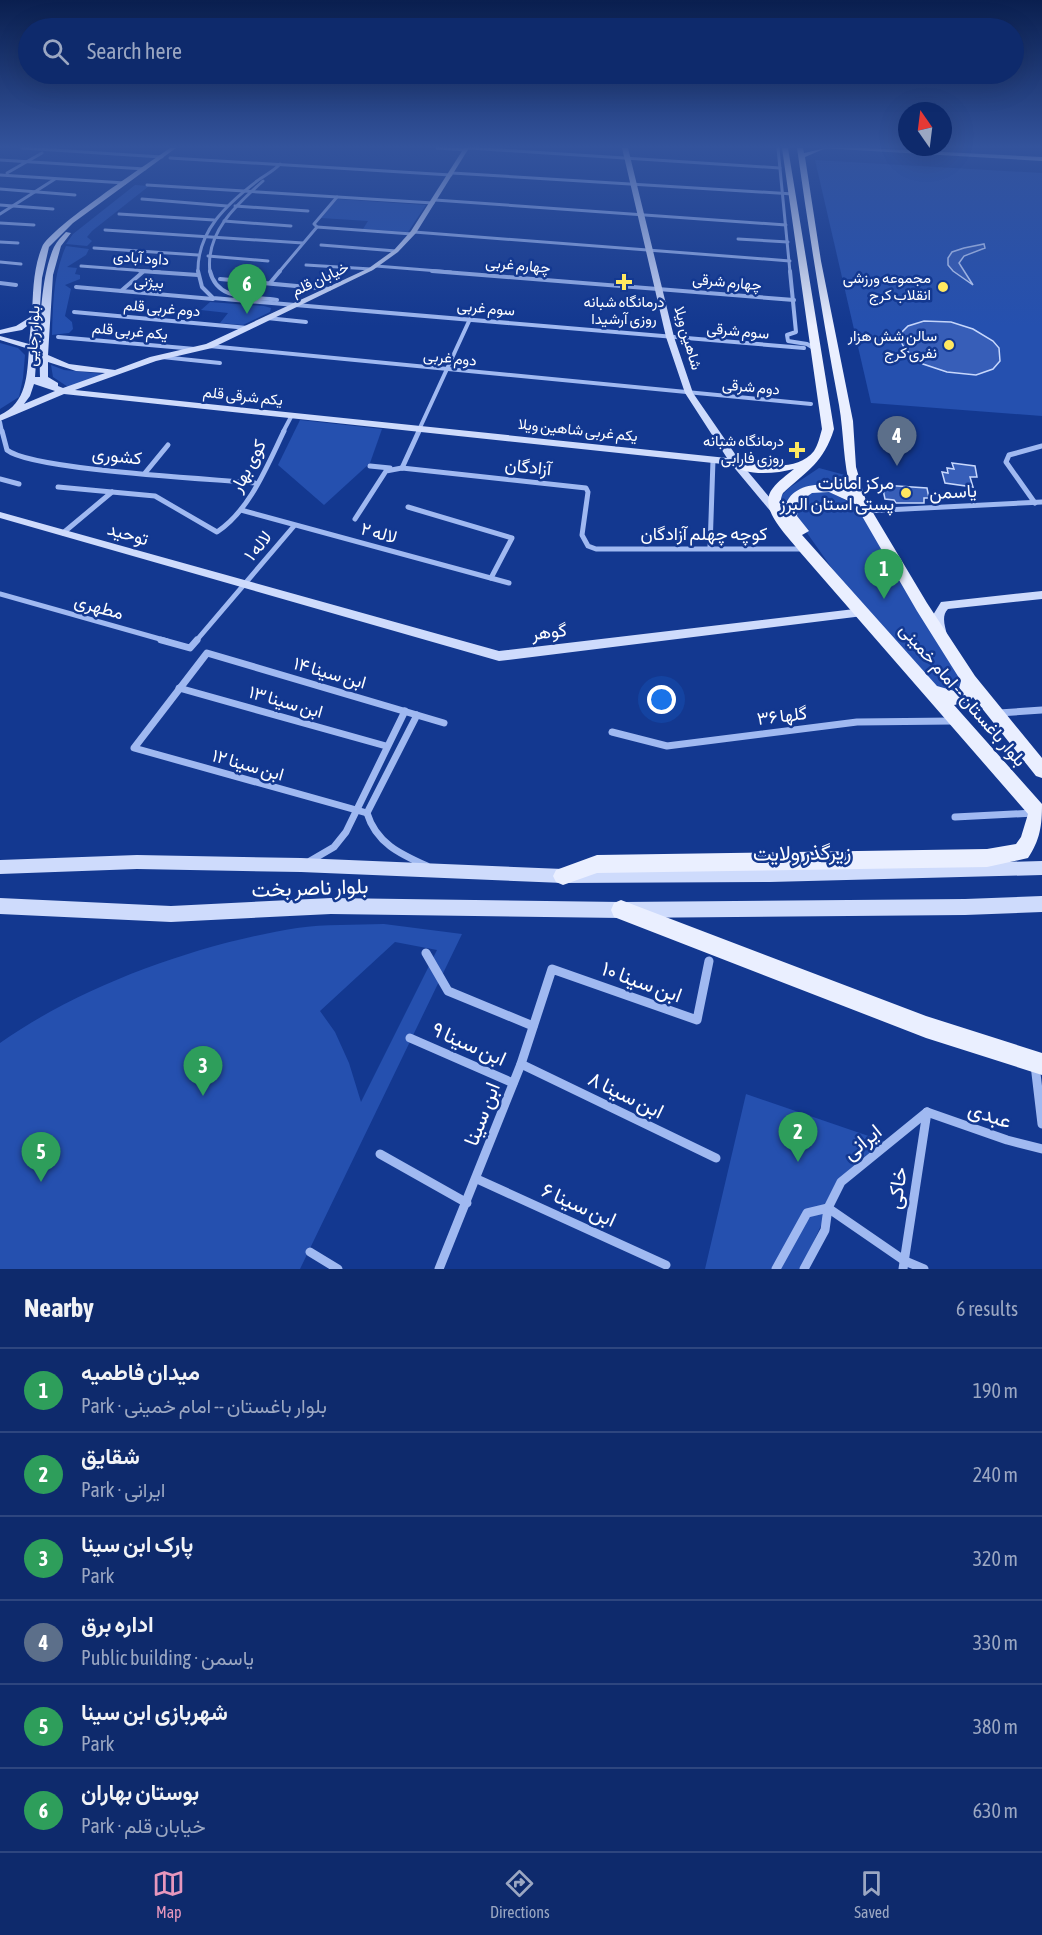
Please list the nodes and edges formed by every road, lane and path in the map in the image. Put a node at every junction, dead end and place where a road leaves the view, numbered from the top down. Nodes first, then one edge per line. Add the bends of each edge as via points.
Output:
1 (29, 207) edge
2 (91, 207) edge
3 (102, 207) edge
4 (226, 207) edge
5 (234, 207) edge
6 (257, 207) edge
7 (328, 207) edge
8 (430, 207) edge
9 (518, 207) edge
10 (640, 207) edge
11 (787, 207) edge
12 (791, 207) edge
13 (809, 207) edge
14 (53, 209) dead end
15 (308, 210) dead end
16 (119, 214) dead end
17 (642, 215) junction
18 (214, 220) junction
19 (224, 221) junction
20 (0, 223) edge
21 (34, 225) dead end
22 (786, 225) junction
23 (291, 226) dead end
24 (316, 227) junction
25 (105, 230) dead end
26 (413, 233) junction
27 (206, 237) junction
28 (215, 237) junction
29 (738, 239) dead end
30 (0, 242) edge
31 (788, 242) junction
32 (18, 243) dead end
33 (303, 243) junction
34 (321, 245) dead end
35 (46, 246) junction
36 (57, 246) junction
37 (94, 248) dead end
38 (649, 250) junction
39 (396, 251) junction
40 (198, 255) junction
41 (208, 256) junction
42 (268, 261) dead end
43 (790, 261) junction
44 (0, 262) edge
45 (21, 264) dead end
46 (306, 265) dead end
47 (81, 266) dead end
48 (374, 267) junction
49 (791, 270) junction
50 (144, 271) junction
51 (803, 271) junction
52 (198, 275) junction
53 (220, 279) dead end
54 (270, 283) junction
55 (0, 284) edge
56 (16, 285) dead end
57 (76, 287) dead end
58 (658, 289) junction
59 (329, 290) junction
60 (121, 291) junction
61 (806, 293) junction
62 (824, 294) junction
63 (263, 297) junction
64 (219, 299) junction
65 (794, 300) junction
66 (258, 303) junction
67 (298, 303) junction
68 (808, 304) junction
69 (826, 306) junction
70 (74, 312) dead end
71 (35, 317) junction
72 (267, 318) junction
73 (470, 319) junction
74 (306, 322) dead end
75 (248, 328) junction
76 (0, 332) edge
77 (58, 337) dead end
78 (670, 337) junction
79 (0, 338) edge
80 (209, 346) junction
81 (32, 347) junction
82 (804, 348) dead end
83 (199, 349) junction
84 (816, 349) junction
85 (44, 355) junction
86 (162, 357) junction
87 (220, 363) dead end
88 (447, 369) junction
89 (119, 371) junction
90 (44, 378) junction
91 (31, 380) junction
92 (63, 391) junction
93 (689, 393) junction
94 (811, 404) dead end
95 (15, 412) junction
96 (292, 415) junction
97 (0, 420) edge
98 (420, 429) junction
99 (168, 445) dead end
100 (1042, 446) edge
101 (713, 460) junction
102 (810, 461) junction
103 (734, 462) junction
104 (370, 465) dead end
105 (393, 468) junction
106 (402, 468) junction
107 (146, 473) junction
108 (0, 479) edge
109 (255, 483) junction
110 (19, 484) dead end
111 (58, 487) dead end
112 (112, 492) junction
113 (1042, 502) edge
114 (1035, 503) junction
115 (863, 506) junction
116 (408, 507) dead end
117 (242, 510) junction
118 (776, 511) junction
119 (0, 515) edge
120 (355, 519) dead end
121 (294, 526) junction
122 (63, 533) junction
123 (710, 548) junction
124 (805, 549) junction
125 (602, 550) joint
126 (491, 578) junction
127 (509, 583) dead end
128 (246, 585) junction
129 (838, 585) junction
130 (0, 594) edge
131 (1042, 595) edge
132 (863, 612) junction
133 (942, 639) junction
134 (190, 648) joint
135 (969, 680) junction
136 (179, 688) junction
137 (931, 689) junction
138 (1042, 710) edge
139 (405, 711) junction
140 (995, 714) junction
141 (417, 715) junction
142 (958, 721) junction
143 (444, 723) dead end
144 (612, 732) dead end
145 (386, 746) junction
146 (1042, 771) edge
147 (354, 811) junction
148 (367, 813) junction
149 (1040, 815) edge
150 (955, 817) dead end
151 (301, 865) junction
152 (0, 867) edge
153 (1042, 868) edge
154 (438, 872) junction
155 (563, 876) junction
156 (1042, 904) edge
157 (0, 906) edge
158 (621, 910) junction
159 (426, 953) dead end
160 (709, 961) dead end
161 (552, 969) joint
162 (533, 1026) junction
163 (410, 1038) dead end
164 (1039, 1063) edge
165 (521, 1064) junction
166 (513, 1083) junction
167 (927, 1112) junction
168 (1042, 1124) edge
169 (1042, 1149) edge
170 (380, 1154) dead end
171 (716, 1158) dead end
172 (477, 1179) junction
173 (467, 1203) junction
174 (828, 1208) junction
175 (310, 1252) dead end
176 (666, 1264) dead end
177 (904, 1265) edge
178 (338, 1269) edge
179 (440, 1269) edge
180 (776, 1269) edge
181 (804, 1269) edge
182 (924, 1269) edge

1 - 14 street
2 - 35 main road
3 - 36 main road
4 - 18 street
5 - 19 street
6 - 15 street
7 - 24 street via 314,224
8 - 26 main road, خیابان قلم
9 - 17 street
10 - 17 main road, شاهین ویلا
11 - 22 street
12 - 51 main road
13 - 62 main road, بلوار باغستان -- امام خمینی
16 - 18 street
17 - 22 street
17 - 38 main road, شاهین ویلا
18 - 27 street
19 - 23 street
19 - 28 street
20 - 21 street
22 - 31 street
24 - 26 street
24 - 33 street
25 - 27 street
26 - 38 street
26 - 39 main road, خیابان قلم
27 - 28 street
27 - 40 street
28 - 33 street
28 - 41 street
29 - 31 street
30 - 32 street
31 - 43 street
33 - 54 street
34 - 39 street
35 - 36 main road
35 - 71 main road, بلوار رجایی via 39,266
36 - 85 main road, بلوار رجایی via 50,276
37 - 40 street
38 - 43 street
38 - 58 main road, شاهین ویلا
39 - 48 main road, خیابان قلم
40 - 52 street
41 - 42 street
41 - 63 street via 210,275 219,290
43 - 49 street
44 - 45 street
46 - 48 street
47 - 50 street, داود آبادی
48 - 58 street, چهارم غربی
48 - 59 main road, خیابان قلم
49 - 51 street
49 - 65 street
50 - 52 street, داود آبادی
50 - 60 street
51 - 61 main road
52 - 64 street via 204,290
53 - 54 street
54 - 59 street
55 - 56 street
57 - 60 street, بیژنی
58 - 65 street, چهارم شرقی
58 - 78 main road, شاهین ویلا
59 - 67 main road, خیابان قلم
60 - 64 street, بیژنی
61 - 62 main road
61 - 68 main road
62 - 69 main road, بلوار باغستان -- امام خمینی
63 - 66 street via 266,300
63 - 67 street
64 - 66 street, بیژنی
65 - 84 street via 796,332 787,335 788,341
66 - 67 street, بیژنی
67 - 72 main road, خیابان قلم
67 - 73 street, سوم غربی
68 - 69 main road
68 - 84 main road
69 - 115 main road, بلوار باغستان -- امام خمینی via 847,421 851,474
70 - 75 street, دوم غربی قلم
71 - 76 main road via 19,328
71 - 81 main road, بلوار رجایی
72 - 74 street
72 - 75 main road, خیابان قلم
73 - 78 street, سوم غربی
73 - 88 street
75 - 80 main road, خیابان قلم
77 - 83 street, یکم غربی قلم
78 - 82 street, سوم شرقی
78 - 93 main road, شاهین ویلا
79 - 81 main road
80 - 83 main road, خیابان قلم
80 - 88 street, دوم غربی
81 - 91 main road, بلوار رجایی
83 - 86 main road, خیابان قلم
84 - 102 main road via 828,429 822,448
85 - 89 main road via 69,367
85 - 90 main road, بلوار رجایی
86 - 87 street
86 - 89 main road, خیابان قلم
88 - 93 street, دوم غربی
88 - 98 street
89 - 92 main road, خیابان قلم
90 - 91 main road
90 - 92 main road, بلوار رجایی
91 - 92 main road, بلوار رجایی
91 - 95 main road
92 - 95 main road, خیابان قلم
92 - 96 main road, یکم شرقی قلم
93 - 94 street, دوم شرقی
93 - 103 main road, شاهین ویلا
95 - 97 main road, خیابان قلم
96 - 98 main road, یکم شرقی قلم
96 - 109 street, کوی بهار
97 - 107 street, کشوری via 7,449 13,455
98 - 101 main road, یکم غربی شاهین ویلا
98 - 106 street
99 - 107 street
100 - 114 street via 1010,455 1006,462
101 - 103 main road, یکم غربی شاهین ویلا
101 - 123 street
102 - 103 main road via 769,471
102 - 118 main road via 777,491
103 - 118 main road, شاهین ویلا
104 - 105 street, آزادگان
105 - 106 street, آزادگان
105 - 120 street, آزادگان via 386,471
106 - 125 street, آزادگان via 586,488 582,536 588,546
107 - 109 street, کشوری
108 - 110 street
109 - 117 street, کوی بهار
111 - 112 street
112 - 117 street, کوی بهار via 154,496 214,531 225,527
112 - 122 street
113 - 114 street, یاسمن
114 - 115 street, یاسمن
115 - 129 main road via 833,489 813,489 797,497 790,510
115 - 133 main road, بلوار باغستان -- امام خمینی
116 - 126 street via 512,538
117 - 121 street, لاله ۲
118 - 124 main road, بلوار باغستان -- امام خمینی
119 - 122 main road, توحید
121 - 126 street, لاله ۲
121 - 128 street, لاله ۱
122 - 128 main road, توحید
123 - 124 street, کوچه چهلم آزادگان
123 - 125 street, کوچه چهلم آزادگان
124 - 129 main road, بلوار باغستان -- امام خمینی
126 - 127 street, لاله ۲
128 - 132 main road, گوهر via 499,656
128 - 134 street, لاله ۱
129 - 132 main road, بلوار باغستان -- امام خمینی
130 - 134 street, مطهری
131 - 133 main road via 945,604 938,615
132 - 137 main road, بلوار باغستان -- امام خمینی
133 - 135 main road, بلوار باغستان -- امام خمینی
135 - 137 main road via 969,689 962,699 948,698
135 - 140 main road, بلوار باغستان -- امام خمینی
136 - 139 street, ابن سینا ۱۴ via 207,653
136 - 145 street, ابن سینا ۱۳
136 - 147 street, ابن سینا ۱۲ via 134,748
137 - 142 main road, بلوار باغستان -- امام خمینی
138 - 140 street
139 - 141 street, ابن سینا ۱۴
139 - 145 street
140 - 146 main road, بلوار باغستان -- امام خمینی
141 - 143 street, ابن سینا ۱۴
141 - 148 street
142 - 144 street, ۳۶ گلها via 857,722 667,746
142 - 149 main road, بلوار باغستان -- امام خمینی
145 - 147 street
147 - 148 street, ابن سینا ۱۲
147 - 151 street via 346,832 334,847
148 - 154 street via 379,839
149 - 150 street
149 - 155 main road via 1021,852 997,857 597,864
151 - 152 main road, بلوار ناصر بخت via 136,862
151 - 154 main road, بلوار ناصر بخت
153 - 155 main road, زیرگذر ولایت
154 - 155 main road, بلوار ناصر بخت
156 - 158 main road
157 - 158 main road, بلوار ناصر بخت via 171,914 331,906
158 - 164 main road via 926,1027
159 - 162 street via 447,991
160 - 161 street, ابن سینا ۱۰ via 697,1020
161 - 162 street, ابن سینا
162 - 165 street, ابن سینا
163 - 166 street, ابن سینا ۹
164 - 168 street
165 - 166 street, ابن سینا
165 - 171 street, ابن سینا ۸
166 - 172 street, ابن سینا
167 - 169 street, عبدی
167 - 174 street, ایرانی via 841,1182
167 - 177 street, خاکی
170 - 173 street
172 - 173 street, ابن سینا
172 - 176 street, ابن سینا ۶
173 - 179 street, ابن سینا
174 - 177 street
174 - 180 street via 807,1213
174 - 181 street, ایرانی via 825,1230
175 - 178 street
177 - 182 street

